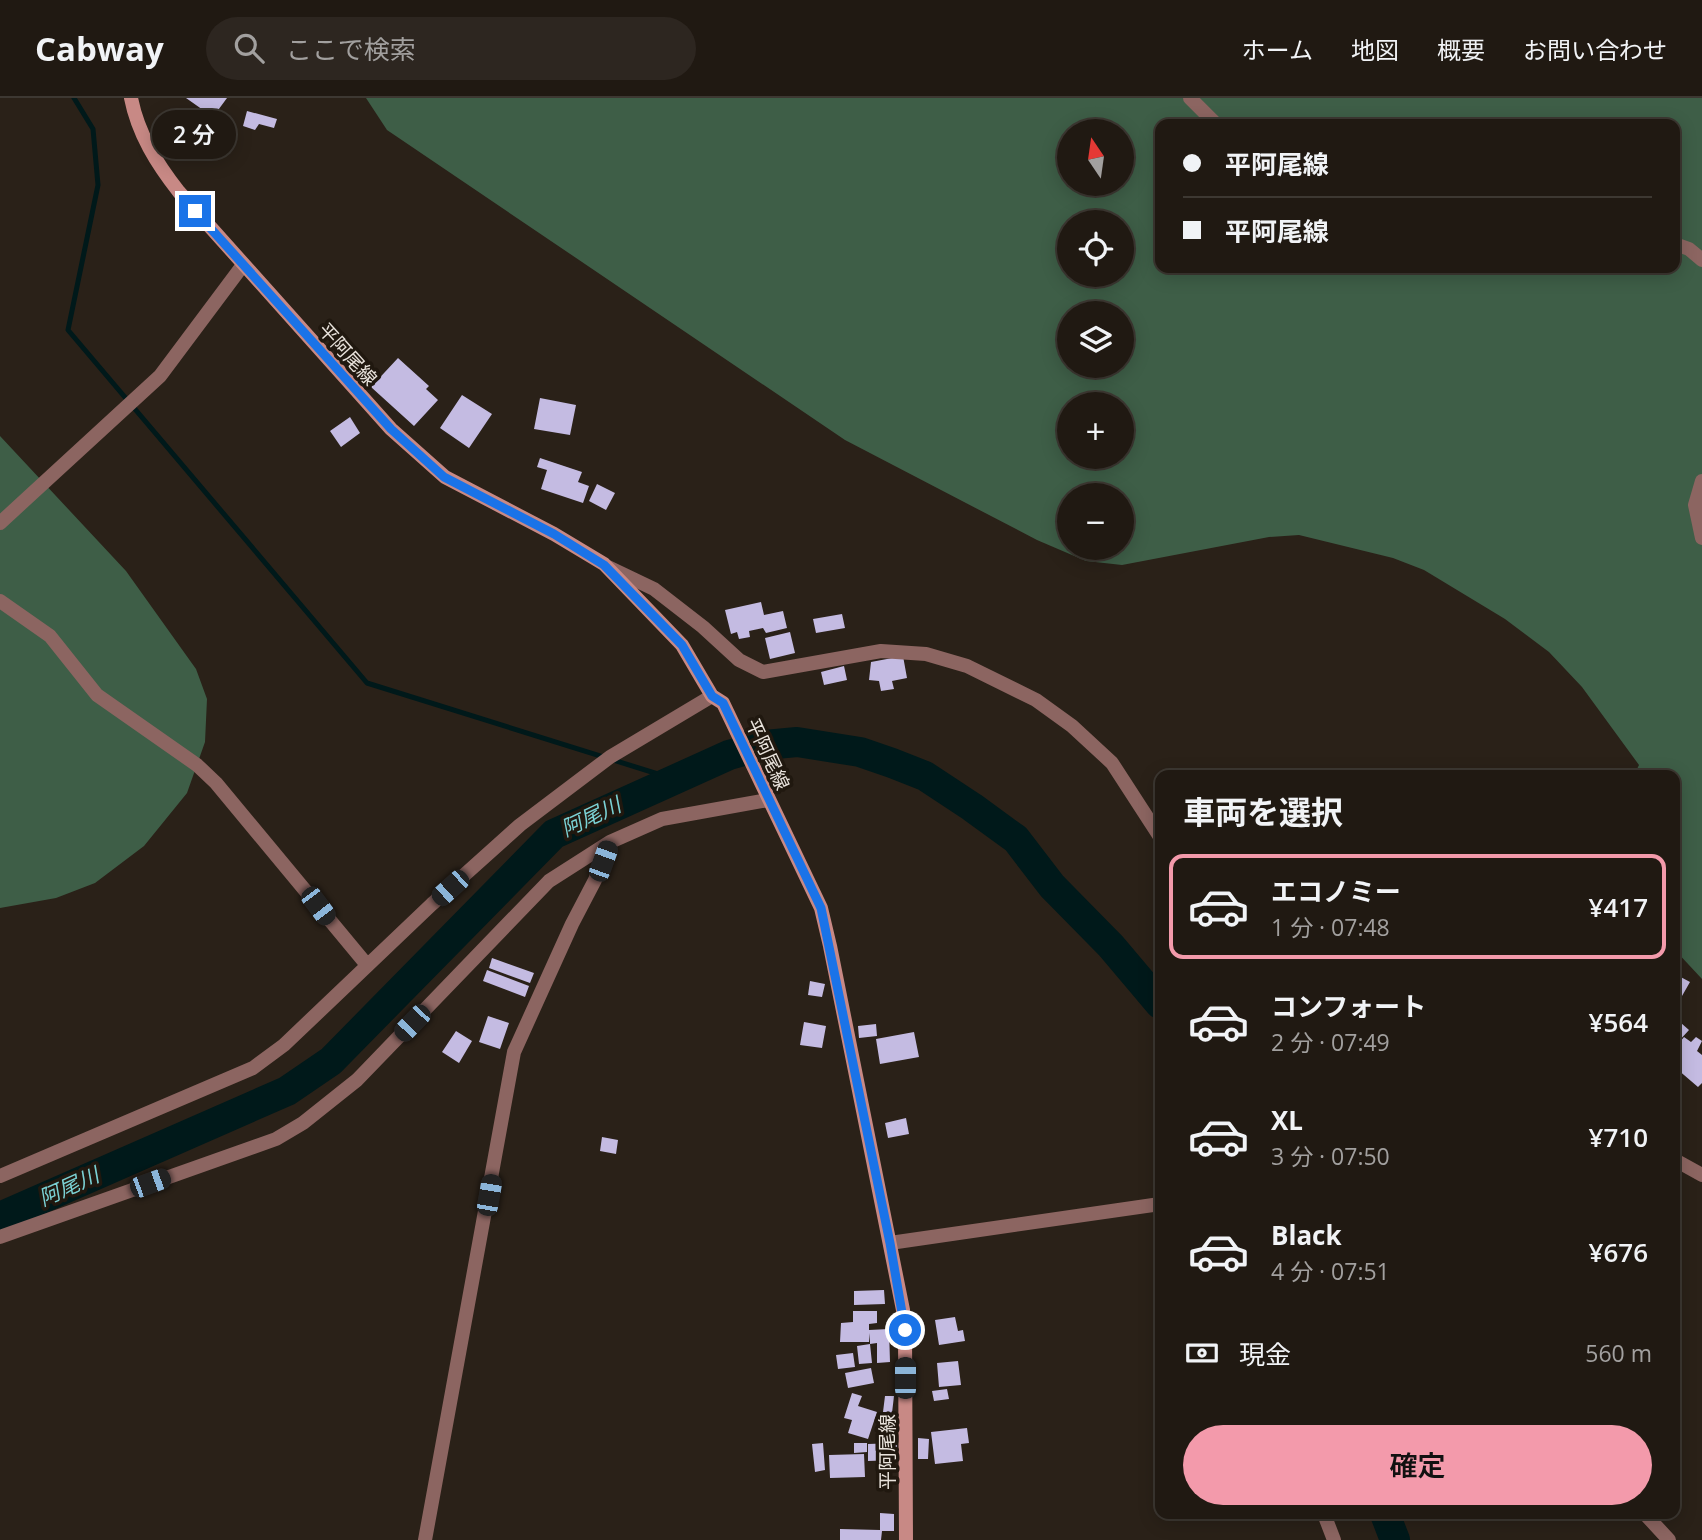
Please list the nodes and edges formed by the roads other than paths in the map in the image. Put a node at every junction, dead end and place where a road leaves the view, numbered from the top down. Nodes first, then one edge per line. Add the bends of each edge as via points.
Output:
1 (131, 98) edge
2 (1190, 98) edge
3 (1211, 119) edge
4 (1680, 246) edge
5 (1702, 260) edge
6 (243, 265) junction
7 (1702, 481) edge
8 (0, 523) edge
9 (1702, 538) edge
10 (604, 565) junction
11 (0, 601) edge
12 (718, 699) junction
13 (766, 794) junction
14 (1155, 829) edge
15 (610, 842) junction
16 (367, 965) junction
17 (1680, 1163) edge
18 (1702, 1175) edge
19 (0, 1176) edge
20 (1155, 1205) edge
21 (0, 1237) edge
22 (890, 1243) junction
23 (1326, 1519) edge
24 (1650, 1519) edge
25 (425, 1540) edge
26 (906, 1540) edge
27 (1334, 1540) edge
28 (1669, 1540) edge

1 - 6 main road, 平阿尾線 via 135,118 159,166
2 - 3 street
4 - 5 street
6 - 8 street via 160,376
6 - 10 main road, 平阿尾線 via 391,429 444,477
7 - 9 street via 1695,505
10 - 12 main road, 平阿尾線 via 682,645
10 - 14 street via 654,589 739,660 763,672 881,652 926,654 967,666 1036,700 1072,726 1112,763
11 - 16 street via 50,636 97,695 216,783
12 - 13 main road, 平阿尾線
12 - 16 street via 610,757 520,825
13 - 15 street via 662,819
13 - 22 main road, 平阿尾線 via 821,908
15 - 21 street via 549,881 357,1080 303,1123 275,1139
15 - 25 street via 514,1052
16 - 19 street via 284,1045 253,1068
17 - 18 street
20 - 22 street
22 - 26 main road, 平阿尾線 via 905,1330
23 - 27 street
24 - 28 street

